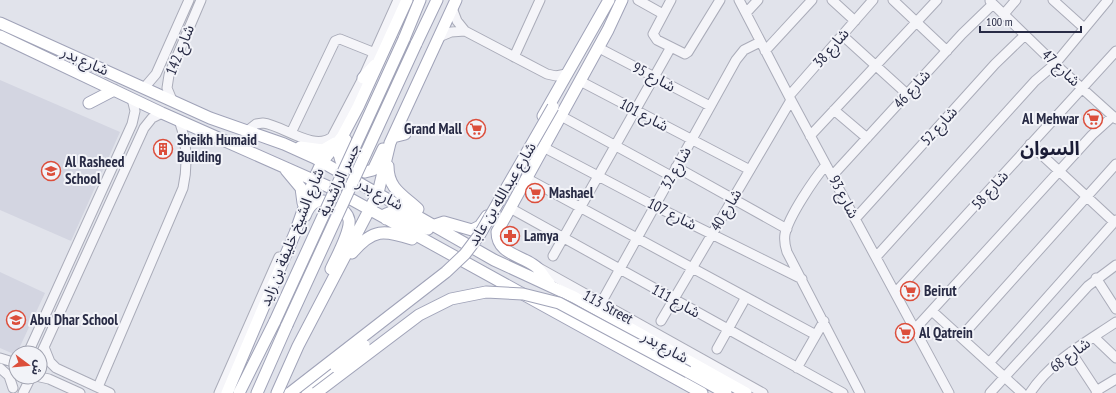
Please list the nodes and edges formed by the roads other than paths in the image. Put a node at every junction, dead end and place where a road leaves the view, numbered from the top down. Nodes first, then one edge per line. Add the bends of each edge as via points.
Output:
1 (189, 0) edge
2 (201, 0) edge
3 (407, 0) edge
4 (420, 0) edge
5 (437, 0) edge
6 (540, 0) edge
7 (610, 0) edge
8 (622, 0) edge
9 (638, 0) edge
10 (671, 0) edge
11 (720, 0) edge
12 (739, 0) edge
13 (758, 0) edge
14 (812, 0) edge
15 (832, 0) edge
16 (873, 0) edge
17 (893, 0) edge
18 (937, 0) edge
19 (1016, 0) edge
20 (1052, 0) edge
21 (1108, 0) edge
22 (397, 2) edge
23 (991, 2) edge
24 (454, 4) edge
25 (746, 13) junction
26 (663, 14) junction
27 (1004, 14) junction
28 (391, 16) junction
29 (854, 21) junction
30 (916, 21) junction
31 (0, 23) edge
32 (1083, 27) junction
33 (394, 30) junction
34 (465, 31) junction
35 (842, 35) junction
36 (1025, 35) junction
37 (0, 36) edge
38 (439, 37) junction
39 (760, 42) junction
40 (169, 46) junction
41 (598, 48) junction
42 (671, 48) junction
43 (179, 49) junction
44 (947, 50) junction
45 (1116, 50) edge
46 (765, 51) junction
47 (377, 57) junction
48 (514, 58) junction
49 (1055, 64) junction
50 (875, 65) junction
51 (547, 74) junction
52 (566, 74) junction
53 (654, 77) junction
54 (363, 78) joint
55 (580, 82) junction
56 (144, 88) junction
57 (1083, 88) junction
58 (114, 90) junction
59 (555, 94) junction
60 (907, 94) junction
61 (790, 98) junction
62 (132, 99) junction
63 (172, 100) junction
64 (361, 102) junction
65 (89, 103) dead end
66 (710, 106) junction
67 (635, 110) junction
68 (834, 110) junction
69 (558, 111) junction
70 (162, 113) junction
71 (1115, 117) edge
72 (179, 120) junction
73 (247, 131) junction
74 (291, 133) junction
75 (405, 134) dead end
76 (810, 136) junction
77 (867, 138) junction
78 (692, 140) junction
79 (390, 142) junction
80 (284, 144) junction
81 (1030, 144) junction
82 (616, 145) junction
83 (543, 147) junction
84 (322, 162) junction
85 (278, 163) junction
86 (1116, 164) edge
87 (826, 165) junction
88 (113, 166) junction
89 (676, 167) junction
90 (750, 170) junction
91 (1059, 171) junction
92 (123, 172) junction
93 (598, 176) junction
94 (672, 176) junction
95 (832, 176) junction
96 (294, 178) junction
97 (526, 178) junction
98 (314, 179) junction
99 (378, 193) junction
100 (1086, 196) junction
101 (733, 199) junction
102 (655, 206) junction
103 (581, 207) junction
104 (510, 208) junction
105 (303, 209) junction
106 (370, 210) junction
107 (386, 219) junction
108 (855, 219) junction
109 (1115, 221) edge
110 (431, 223) junction
111 (483, 223) junction
112 (499, 228) junction
113 (787, 229) junction
114 (295, 233) junction
115 (712, 235) junction
116 (563, 238) junction
117 (637, 238) junction
118 (459, 239) junction
119 (437, 247) junction
120 (553, 256) dead end
121 (876, 257) junction
122 (494, 260) junction
123 (533, 265) junction
124 (1116, 265) edge
125 (692, 268) junction
126 (619, 270) junction
127 (337, 272) junction
128 (1096, 278) junction
129 (802, 279) junction
130 (551, 285) junction
131 (326, 293) junction
132 (895, 293) junction
133 (746, 297) junction
134 (674, 300) junction
135 (601, 303) junction
136 (1116, 309) edge
137 (932, 311) junction
138 (275, 321) joint
139 (661, 321) dead end
140 (824, 321) junction
141 (1116, 322) edge
142 (288, 325) joint
143 (728, 329) junction
144 (915, 329) junction
145 (816, 335) junction
146 (1094, 336) junction
147 (961, 337) junction
148 (32, 345) edge
149 (45, 345) edge
150 (717, 349) dead end
151 (1070, 352) junction
152 (48, 357) edge
153 (1116, 358) edge
154 (989, 363) junction
155 (0, 368) edge
156 (797, 368) junction
157 (63, 372) junction
158 (1005, 377) junction
159 (1116, 379) edge
160 (48, 380) edge
161 (58, 383) junction
162 (98, 387) junction
163 (12, 390) edge
164 (1097, 392) edge
165 (80, 393) edge
166 (110, 393) edge
167 (219, 393) edge
168 (227, 393) edge
169 (239, 393) edge
170 (257, 393) edge
171 (277, 393) edge
172 (290, 393) edge
173 (307, 393) edge
174 (316, 393) edge
175 (702, 393) edge
176 (726, 393) edge
177 (746, 393) edge
178 (763, 393) edge
179 (843, 393) edge
180 (860, 393) edge
181 (949, 393) edge
182 (990, 393) edge
183 (1022, 393) edge
184 (1030, 393) edge

1 - 40 street, شارع 142
2 - 43 street, شارع 142
3 - 33 main road, شارع الشيخ خليفة بن زايد
4 - 138 main road, جسر الراشدية, bridge
5 - 142 main road, جسر الراشدية, bridge
6 - 48 street
7 - 52 main road, شارع عبدالله بن عابد
7 - 69 main road, شارع عبدالله بن عابد
8 - 41 main road, شارع عبدالله بن عابد
8 - 69 main road, شارع عبدالله بن عابد
9 - 26 street
10 - 26 street
11 - 42 street via 688,52 683,54
12 - 25 street, شارع 93
13 - 25 street
14 - 46 street
15 - 29 street
16 - 29 street, شارع 38
17 - 30 street
18 - 30 street
19 - 27 street
20 - 32 street
21 - 32 street
22 - 28 street
23 - 27 street, شارع 47
23 - 44 street, شارع 46
24 - 34 street via 457,21
24 - 38 main road
25 - 39 street, شارع 93
26 - 42 street via 653,34 655,39
27 - 36 street, شارع 47
28 - 33 main road
28 - 47 street
29 - 35 street, شارع 38
30 - 44 street
30 - 50 street
31 - 56 main road, شارع بدر
32 - 49 street
33 - 47 main road, شارع الشيخ خليفة بن زايد
34 - 38 street via 451,32
34 - 48 street
35 - 50 street
35 - 61 street, شارع 38
36 - 49 street, شارع 47
36 - 108 street, شارع 52 via 995,64
37 - 58 main road, شارع بدر
38 - 79 main road
39 - 46 street, شارع 93
39 - 66 street, شارع 32 via 749,46 739,55
40 - 43 street via 173,50
40 - 56 street, شارع 142 via 156,74
41 - 53 street, شارع 95
41 - 55 main road, شارع عبدالله بن عابد
42 - 53 street
43 - 63 street, شارع 142 via 167,84
44 - 60 street, شارع 46
45 - 57 street, شارع 58
46 - 61 street, شارع 93
47 - 54 main road
47 - 64 main road, شارع الشيخ خليفة بن زايد
47 - 74 street via 340,39 333,42
48 - 51 street
49 - 57 street, شارع 47
49 - 121 street via 1035,82
50 - 60 street
50 - 68 street
51 - 52 street
51 - 59 street via 553,83
52 - 59 main road, شارع عبدالله بن عابد
53 - 66 street, شارع 95
53 - 67 street
54 - 74 street via 328,141 318,143
55 - 67 street, شارع 101
55 - 69 main road, شارع عبدالله بن عابد
56 - 63 main road, شارع بدر
57 - 71 street, شارع 47
57 - 81 street, شارع 58 via 1062,107
58 - 62 main road, شارع بدر
58 - 65 main road
59 - 111 main road, شارع عبدالله بن عابد
60 - 77 street, شارع 46
61 - 76 street, شارع 93
61 - 90 street, شارع 40
62 - 70 main road, شارع بدر
62 - 88 street via 135,111 132,124
63 - 73 main road, شارع بدر via 210,118
64 - 79 main road via 358,117 340,150 342,161 365,172 371,172 383,148
64 - 80 main road via 335,142 327,148 313,150
64 - 84 main road, شارع الشيخ خليفة بن زايد via 342,137
66 - 78 street, شارع 32
67 - 78 street, شارع 101
67 - 82 street
68 - 76 street
68 - 77 street
69 - 82 street
69 - 83 main road, شارع عبدالله بن عابد
69 - 172 main road, شارع عبدالله بن عابد, bridge via 465,254 446,272
69 - 173 main road, شارع عبدالله بن عابد, bridge via 488,231 467,259
70 - 72 main road, شارع بدر
70 - 92 street via 152,118 144,128
71 - 91 street via 1092,135
72 - 85 main road, شارع بدر
72 - 162 street via 183,132 186,166 180,196
73 - 74 street via 256,124 263,123
73 - 80 main road, شارع بدر
75 - 79 main road
76 - 87 street, شارع 93
77 - 95 street, شارع 46
78 - 89 street, شارع 32
78 - 90 street, شارع 101
79 - 99 main road
79 - 110 main road via 388,173 393,187
80 - 84 main road, شارع بدر
81 - 91 street
81 - 132 street, شارع 58
82 - 93 street
82 - 94 street
83 - 93 street, شارع 107
83 - 97 main road, شارع عبدالله بن عابد
84 - 98 main road, شارع الشيخ خليفة بن زايد
84 - 99 main road, شارع بدر
85 - 96 main road
85 - 98 main road, شارع بدر
86 - 100 street
87 - 95 street, شارع 93
87 - 113 street via 806,193
88 - 92 street via 120,166
88 - 148 street
89 - 94 street, شارع 32
89 - 101 street
90 - 101 street, شارع 40
91 - 100 street
91 - 137 street
92 - 149 street
93 - 102 street, شارع 107
93 - 103 street
94 - 102 street, شارع 32
95 - 108 street, شارع 93
96 - 105 main road via 303,193
96 - 167 street via 299,201 296,218
97 - 103 street
97 - 104 main road, شارع عبدالله بن عابد
98 - 105 main road, شارع الشيخ خليفة بن زايد
98 - 106 main road, شارع بدر
99 - 106 main road
99 - 110 main road, شارع بدر
100 - 109 street
100 - 147 street
101 - 113 street
101 - 115 street, شارع 40
102 - 115 street, شارع 107
102 - 117 street, شارع 32
103 - 116 street
103 - 117 street
104 - 112 main road, شارع عبدالله بن عابد
104 - 116 street, شارع 111
105 - 114 main road, شارع الشيخ خليفة بن زايد
106 - 107 main road, شارع بدر
106 - 127 main road
107 - 118 main road via 386,214 391,212 440,235
107 - 119 main road, شارع بدر
108 - 121 street, شارع 93
109 - 154 street
110 - 111 main road, شارع عبدالله بن عابد via 444,222 472,230
110 - 118 main road, شارع بدر
111 - 112 main road via 481,231 486,238 492,236
112 - 123 main road, شارع عبدالله بن عابد via 497,237 501,246
113 - 129 street via 786,248
114 - 131 main road via 309,208 316,202 333,204 347,214 349,224 328,277
114 - 168 main road, شارع الشيخ خليفة بن زايد
115 - 125 street, شارع 40
115 - 129 street, شارع 107
116 - 120 street
116 - 126 street, شارع 111
117 - 125 street
117 - 126 street, شارع 32
118 - 122 main road, شارع بدر
119 - 127 main road via 394,233 380,232 364,240
119 - 175 main road, شارع بدر
121 - 132 street, شارع 93
122 - 123 main road
122 - 130 main road, شارع بدر
123 - 130 main road, شارع عبدالله بن عابد
123 - 135 street, 113 Street
124 - 128 street
125 - 133 street
125 - 134 street, شارع 40
126 - 134 street, شارع 111
126 - 135 street, شارع 32
127 - 131 main road
128 - 136 street
128 - 158 street
129 - 140 street
130 - 177 main road, شارع بدر
131 - 171 main road
132 - 144 street, شارع 93
133 - 143 street
133 - 145 street
134 - 139 street, شارع 40
134 - 143 street, شارع 111
135 - 178 street, 113 Street
137 - 144 street
137 - 147 street
138 - 169 main road, شارع الشيخ خليفة بن زايد
140 - 145 street
140 - 180 street
141 - 146 street, شارع 68
142 - 170 main road, شارع الشيخ خليفة بن زايد
143 - 150 street
143 - 156 street, شارع 111
144 - 181 street, شارع 93
145 - 156 street
146 - 151 street, شارع 68
146 - 153 street
147 - 154 street
151 - 164 street
151 - 184 street, شارع 68 via 1051,368
152 - 157 street via 50,362
154 - 158 street
155 - 163 street via 8,376
156 - 179 street, شارع 111
157 - 161 street via 57,377
157 - 162 street
158 - 182 street
158 - 183 street
159 - 164 street
160 - 161 street
161 - 165 street
162 - 166 street
174 - 176 main road, شارع بدر, bridge via 419,315 451,299 486,292 523,294 559,304

